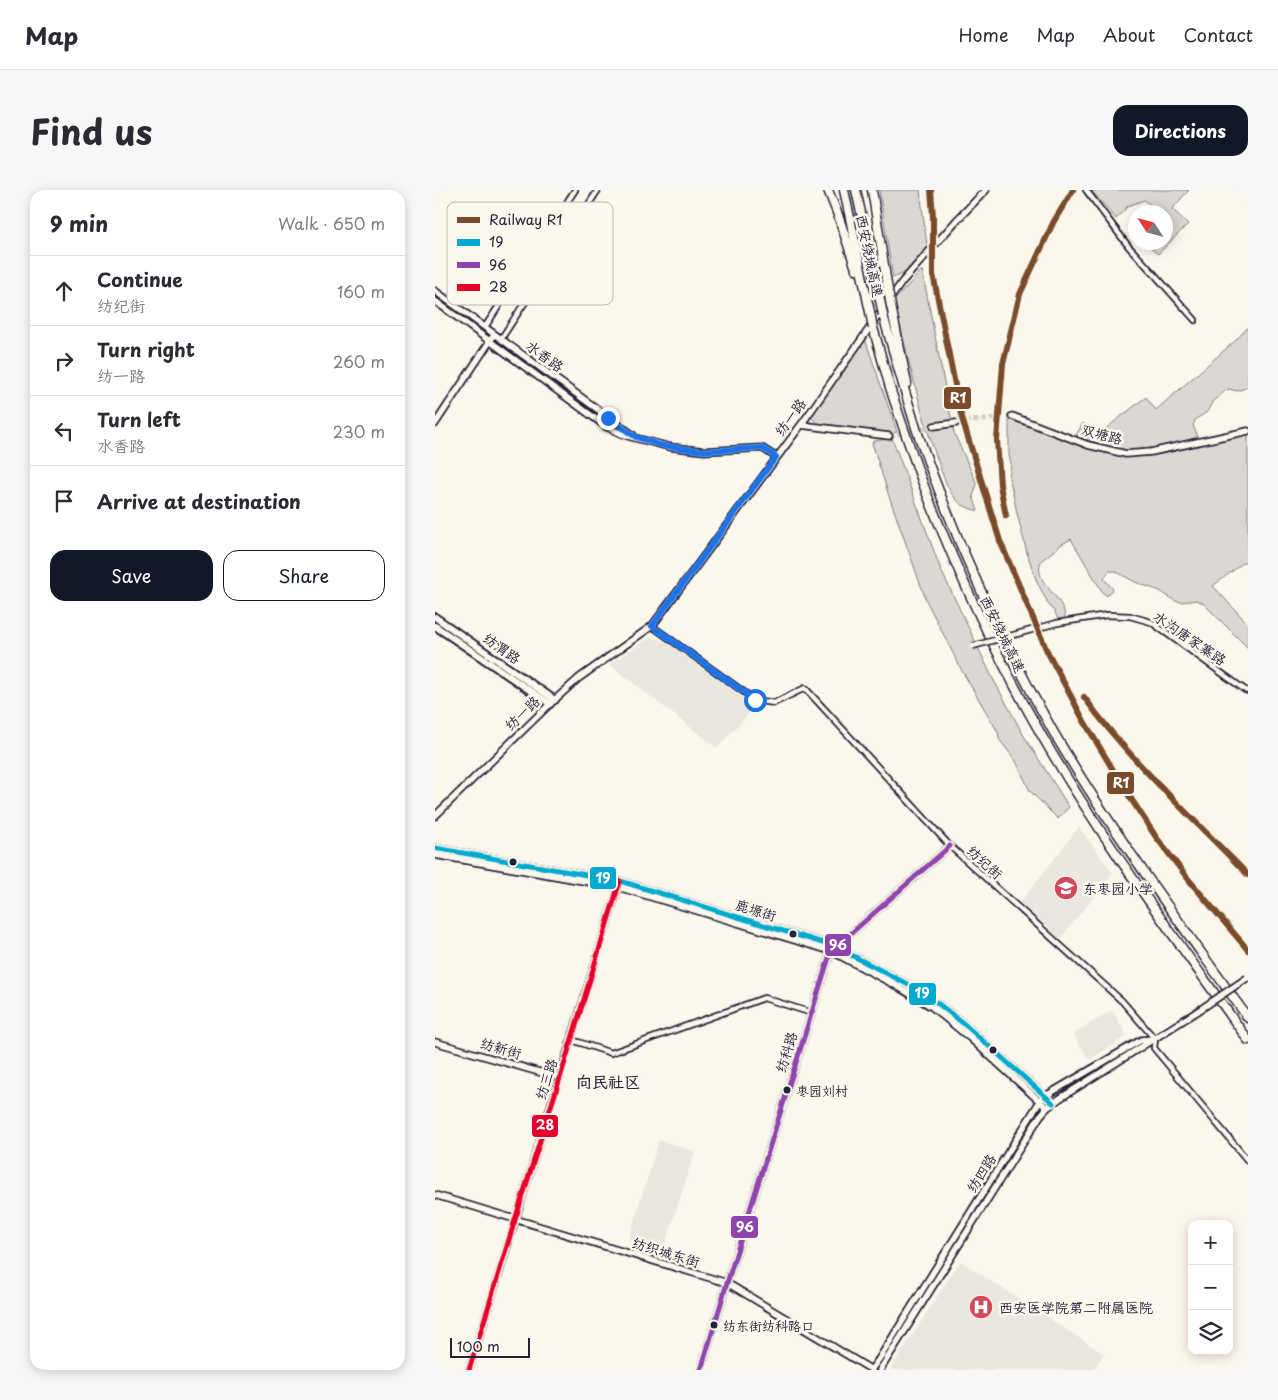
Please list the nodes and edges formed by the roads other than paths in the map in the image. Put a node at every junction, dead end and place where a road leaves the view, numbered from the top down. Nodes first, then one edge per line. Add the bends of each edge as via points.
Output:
1 (575, 190) edge
2 (598, 190) edge
3 (828, 190) edge
4 (844, 190) edge
5 (856, 190) edge
6 (873, 190) edge
7 (986, 190) edge
8 (1085, 190) edge
9 (567, 202) edge
10 (590, 202) edge
11 (435, 291) edge
12 (435, 300) edge
13 (447, 300) edge
14 (867, 302) junction
15 (454, 305) edge
16 (499, 305) edge
17 (523, 305) edge
18 (1195, 320) dead end
19 (485, 327) junction
20 (494, 334) junction
21 (501, 339) junction
22 (490, 341) junction
23 (1012, 416) tunnel mouth
24 (956, 423) tunnel mouth
25 (435, 424) edge
26 (801, 425) junction
27 (934, 426) tunnel mouth
28 (917, 429) junction
29 (1248, 431) edge
30 (889, 436) tunnel mouth
31 (642, 440) junction
32 (776, 457) junction
33 (435, 617) edge
34 (435, 626) edge
35 (652, 626) junction
36 (973, 646) dead end
37 (1248, 691) edge
38 (552, 702) junction
39 (435, 816) edge
40 (950, 846) junction
41 (435, 848) edge
42 (435, 855) edge
43 (619, 884) junction
44 (834, 949) junction
45 (1248, 978) edge
46 (812, 1013) junction
47 (1248, 1018) edge
48 (1155, 1039) junction
49 (572, 1040) junction
50 (1248, 1040) edge
51 (435, 1042) edge
52 (560, 1078) junction
53 (1046, 1096) junction
54 (1040, 1102) junction
55 (1053, 1103) junction
56 (1047, 1108) junction
57 (1248, 1161) edge
58 (435, 1195) edge
59 (515, 1220) junction
60 (727, 1283) junction
61 (469, 1370) edge
62 (701, 1370) edge
63 (871, 1370) edge
64 (880, 1370) edge

1 - 9 street
2 - 10 street
3 - 14 highway
4 - 14 highway, 西安绕城高速
5 - 28 highway, 西安绕城高速, bridge via 883,315
6 - 28 highway, bridge via 891,306
7 - 26 street, 纺一路 via 902,282
8 - 18 street via 1129,247
11 - 13 street, 水香路
12 - 22 street, 水香路
14 - 50 highway, 西安绕城高速, bridge via 891,393 929,500 1000,659 1085,806
15 - 19 street, 水香路
16 - 19 street
17 - 21 street
19 - 20 street, 水香路
20 - 21 street, 水香路
20 - 22 street
21 - 31 street, 水香路
22 - 25 street
22 - 31 street, 水香路 via 612,430
23 - 29 street, 双塘路 via 1088,445 1126,454 1151,452
24 - 27 street
26 - 30 street
26 - 32 street, 纺一路
28 - 47 highway, 西安绕城高速 via 975,578 1051,726 1114,828
31 - 32 street, 水香路 via 696,450 762,448
32 - 35 street, 纺一路
33 - 38 main road, 纺渭路
34 - 38 main road, 纺渭路
35 - 38 street, 纺一路 via 579,678
35 - 40 street, 纺纪街 via 755,700 774,703 805,688
36 - 37 street, 水沟唐家寨路, bridge via 1057,623 1107,615 1130,616 1151,622
38 - 39 street, 纺一路
40 - 44 street
40 - 48 street, 纺纪街 via 1122,1001
41 - 43 street, 鹿塬街
42 - 43 street, 鹿塬街
43 - 44 street, 鹿塬街
43 - 49 street, 纺三路
44 - 46 street, 纺科路
44 - 53 street, 鹿塬街 via 907,984 936,1002
44 - 54 street, 鹿塬街 via 933,1006
45 - 48 street, 纺四路, bridge
46 - 49 street via 764,998 611,1053
46 - 60 street, 纺科路
48 - 53 street, 纺四路 via 1141,1040
48 - 55 street, 纺四路
48 - 57 street, 纺纪街 via 1154,1048
49 - 52 street, 纺三路
51 - 52 street, 纺新街
52 - 59 street, 纺三路
53 - 54 street, 纺四路
53 - 55 street, 鹿塬街
54 - 56 street, 鹿塬街
54 - 63 street, 纺四路
55 - 56 street, 纺四路
56 - 64 street, 纺四路
58 - 59 street, 纺织城东街
59 - 60 street, 纺织城东街
59 - 61 street, 纺三路
60 - 62 street, 纺科路
60 - 63 street, 纺织城东街

